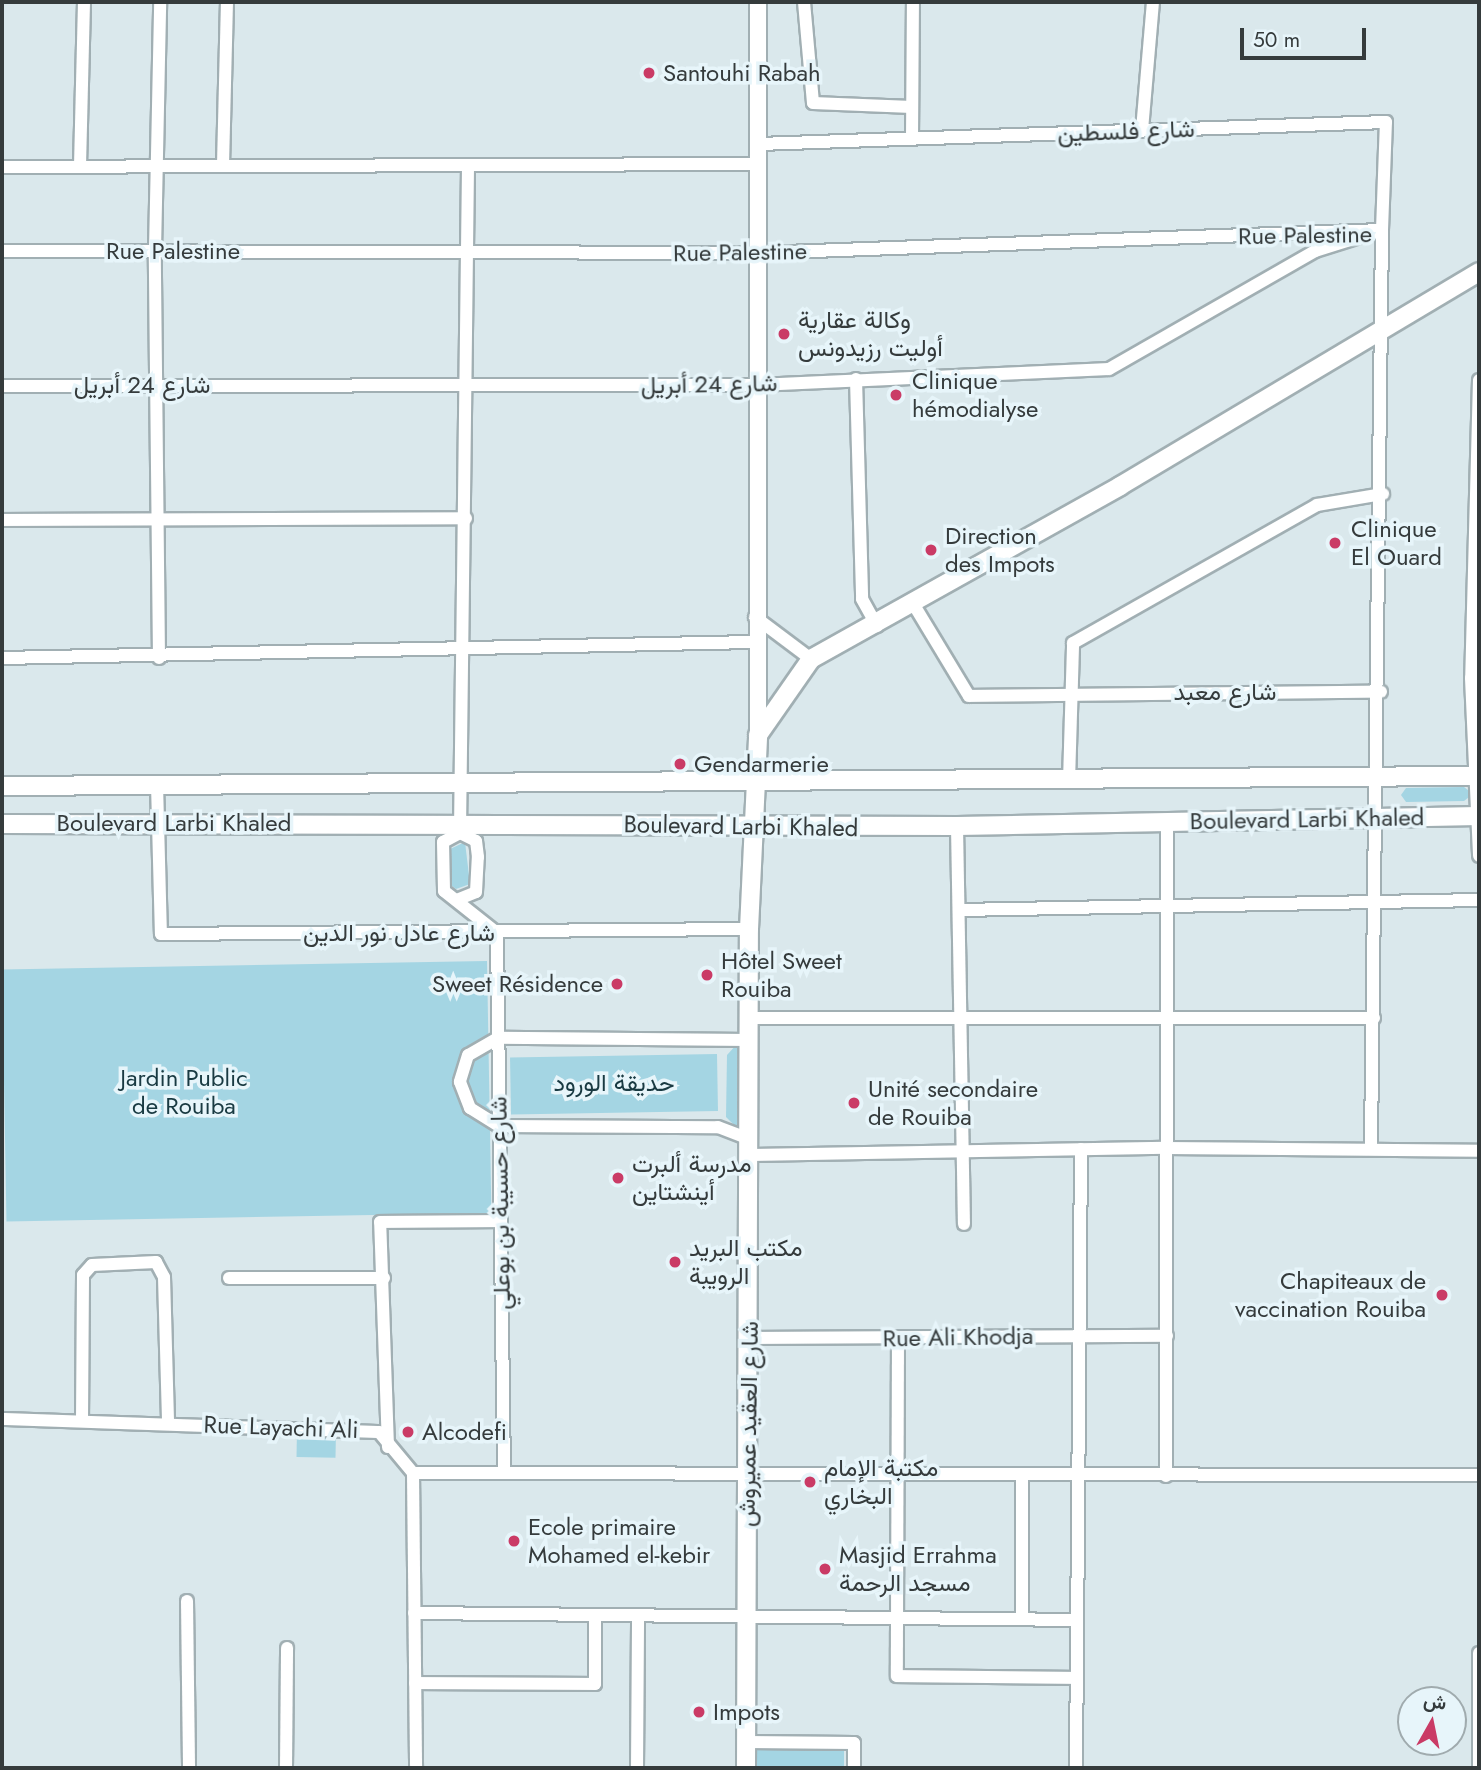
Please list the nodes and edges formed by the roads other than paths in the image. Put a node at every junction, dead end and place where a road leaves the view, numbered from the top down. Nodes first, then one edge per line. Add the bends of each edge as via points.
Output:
1 (84, 2) edge
2 (160, 2) edge
3 (227, 2) edge
4 (758, 2) edge
5 (804, 2) edge
6 (914, 2) edge
7 (1153, 2) edge
8 (912, 107) junction
9 (1142, 130) junction
10 (912, 138) junction
11 (758, 144) junction
12 (223, 164) junction
13 (758, 164) junction
14 (80, 166) junction
15 (156, 166) junction
16 (468, 166) junction
17 (2, 167) edge
18 (1382, 230) junction
19 (155, 250) junction
20 (2, 251) edge
21 (758, 253) junction
22 (467, 254) junction
23 (1479, 272) edge
24 (1383, 327) junction
25 (856, 379) junction
26 (1479, 380) edge
27 (160, 384) junction
28 (758, 385) junction
29 (2, 386) edge
30 (467, 386) junction
31 (1477, 410) edge
32 (1382, 495) junction
33 (1475, 496) edge
34 (466, 518) junction
35 (2, 520) edge
36 (159, 522) junction
37 (1475, 583) edge
38 (914, 605) junction
39 (754, 617) junction
40 (877, 626) junction
41 (755, 642) junction
42 (467, 650) junction
43 (159, 657) junction
44 (2, 658) edge
45 (811, 659) junction
46 (1475, 678) edge
47 (1069, 691) junction
48 (1381, 692) junction
49 (758, 735) junction
50 (1477, 776) edge
51 (1380, 777) junction
52 (1069, 781) junction
53 (461, 783) junction
54 (754, 783) junction
55 (157, 784) junction
56 (2, 786) edge
57 (1477, 816) edge
58 (1379, 817) junction
59 (1167, 821) junction
60 (158, 823) junction
61 (2, 824) edge
62 (460, 827) junction
63 (751, 827) junction
64 (957, 827) junction
65 (1479, 856) edge
66 (460, 899) junction
67 (1479, 900) edge
68 (1376, 902) junction
69 (1167, 904) junction
70 (959, 910) junction
71 (749, 929) junction
72 (497, 933) junction
73 (749, 1018) junction
74 (1167, 1018) junction
75 (1374, 1018) junction
76 (961, 1021) junction
77 (498, 1038) junction
78 (750, 1040) junction
79 (499, 1126) junction
80 (751, 1147) junction
81 (1166, 1148) junction
82 (1081, 1149) junction
83 (1371, 1149) junction
84 (962, 1151) junction
85 (1479, 1151) edge
86 (501, 1221) junction
87 (964, 1224) dead end
88 (229, 1278) dead end
89 (384, 1278) junction
90 (1078, 1335) junction
91 (1167, 1336) junction
92 (750, 1338) junction
93 (898, 1338) junction
94 (2, 1419) edge
95 (82, 1420) junction
96 (168, 1423) junction
97 (388, 1447) junction
98 (413, 1473) junction
99 (504, 1473) junction
100 (748, 1474) junction
101 (897, 1475) junction
102 (1479, 1475) edge
103 (1022, 1476) junction
104 (1166, 1476) junction
105 (1077, 1477) junction
106 (187, 1601) dead end
107 (414, 1613) junction
108 (595, 1615) junction
109 (638, 1616) junction
110 (746, 1617) junction
111 (896, 1618) junction
112 (1022, 1619) junction
113 (1077, 1620) junction
114 (288, 1648) dead end
115 (1479, 1653) edge
116 (1077, 1678) junction
117 (415, 1683) junction
118 (747, 1742) junction
119 (189, 1768) edge
120 (286, 1768) edge
121 (415, 1768) edge
122 (637, 1768) edge
123 (746, 1768) edge
124 (854, 1768) edge
125 (1076, 1768) edge
126 (1479, 1768) edge

1 - 14 street
2 - 15 street
3 - 12 street
4 - 11 street
5 - 8 street via 813,103
6 - 8 street
7 - 9 street
8 - 10 street
9 - 10 street, شارع فلسطين
9 - 18 street, شارع فلسطين via 1385,122
10 - 11 street, شارع فلسطين
11 - 13 street
12 - 15 street
12 - 16 street
13 - 16 street
13 - 21 street
14 - 15 street
14 - 17 street
15 - 19 street
16 - 22 street
18 - 21 street, Rue Palestine
18 - 24 street, Rue Palestine
18 - 25 street, شارع 24 أبريل via 1315,251 1110,369
19 - 20 street, Rue Palestine
19 - 22 street, Rue Palestine
19 - 27 street
21 - 22 street, Rue Palestine
21 - 28 street
22 - 30 street
23 - 24 main road
24 - 32 street, Rue Palestine
24 - 38 main road
25 - 28 street, شارع 24 أبريل
25 - 40 street via 862,599
26 - 31 street
27 - 29 street, شارع 24 أبريل
27 - 30 street, شارع 24 أبريل
27 - 36 street
28 - 30 street, شارع 24 أبريل
28 - 39 street
30 - 34 street
31 - 33 street
32 - 47 street via 1317,505 1073,643
32 - 48 street, Rue Palestine
33 - 37 street
34 - 36 street
34 - 42 street
35 - 36 street
36 - 43 street
37 - 46 street
38 - 40 main road
38 - 47 street, شارع معبد via 969,696
39 - 41 street
39 - 45 street
40 - 45 main road
41 - 42 street
41 - 49 street
42 - 43 street
42 - 53 street
43 - 44 street
45 - 49 main road
46 - 50 street
47 - 48 street, شارع معبد
47 - 52 street
48 - 51 street, Rue Palestine
49 - 54 main road, شارع العقيد عميروش
50 - 51 main road, Boulevard Larbi Khaled
50 - 57 street
51 - 52 main road, Boulevard Larbi Khaled
51 - 58 street, Rue Palestine
52 - 54 main road, Boulevard Larbi Khaled
53 - 54 main road, Boulevard Larbi Khaled
53 - 55 main road, Boulevard Larbi Khaled
53 - 62 street
54 - 63 main road, شارع العقيد عميروش
55 - 56 main road, Boulevard Larbi Khaled
55 - 60 street
57 - 58 main road, Boulevard Larbi Khaled
57 - 65 street
58 - 59 main road, Boulevard Larbi Khaled
58 - 68 street, Rue Palestine
59 - 64 main road, Boulevard Larbi Khaled
59 - 69 street
60 - 61 main road, Boulevard Larbi Khaled
60 - 62 main road, Boulevard Larbi Khaled
60 - 72 street, شارع عادل نور الدين via 160,934
62 - 63 main road, Boulevard Larbi Khaled
62 - 66 street via 443,842 441,872 444,891
62 - 66 street via 476,841 478,858 476,892
63 - 64 main road, Boulevard Larbi Khaled
63 - 71 main road, شارع العقيد عميروش
64 - 70 street
66 - 72 street
67 - 68 street
68 - 69 street
68 - 75 street, Rue Palestine
69 - 70 street
69 - 74 street
70 - 76 street
71 - 72 street, شارع عادل نور الدين
71 - 73 main road, شارع العقيد عميروش
72 - 77 street, شارع حسيبة بن بوعلي
73 - 76 street
73 - 78 main road, شارع العقيد عميروش
74 - 75 street
74 - 76 street
74 - 81 street
75 - 83 street, Rue Palestine
76 - 84 street
77 - 78 street
77 - 79 street, شارع حسيبة بن بوعلي
77 - 79 street via 468,1055 460,1082 470,1108
78 - 80 main road, شارع العقيد عميروش
79 - 80 street via 718,1127
79 - 86 street, شارع حسيبة بن بوعلي
80 - 84 street
80 - 92 main road, شارع العقيد عميروش
81 - 82 street
81 - 83 street
81 - 91 street
82 - 84 street
82 - 90 street
83 - 85 street
84 - 87 street
86 - 89 street via 380,1222
86 - 99 street, شارع حسيبة بن بوعلي
88 - 89 street
89 - 97 street
90 - 91 street, Rue Ali Khodja
90 - 93 street, Rue Ali Khodja
90 - 105 street
91 - 104 street
92 - 93 street, Rue Ali Khodja
92 - 100 main road, شارع العقيد عميروش
93 - 101 street
94 - 95 street, Rue Layachi Ali
95 - 96 street, Rue Layachi Ali
95 - 96 street via 83,1275 92,1265 156,1262 164,1277
96 - 97 street, Rue Layachi Ali via 339,1427 379,1432
97 - 98 street, Rue Layachi Ali
98 - 99 street
98 - 107 street
99 - 100 street
100 - 101 street
100 - 110 main road, شارع العقيد عميروش
101 - 103 street
101 - 111 street
102 - 104 street
103 - 105 street
103 - 112 street
104 - 105 street
105 - 113 street
106 - 119 street
107 - 108 street
107 - 117 street
108 - 109 street
108 - 117 street via 595,1684
109 - 110 street
109 - 122 street
110 - 111 street
110 - 118 main road, شارع العقيد عميروش
111 - 112 street
111 - 116 street via 897,1676
112 - 113 street
113 - 116 street
114 - 120 street
115 - 126 street
116 - 125 street
117 - 121 street
118 - 123 main road, شارع العقيد عميروش
118 - 124 street via 854,1743

